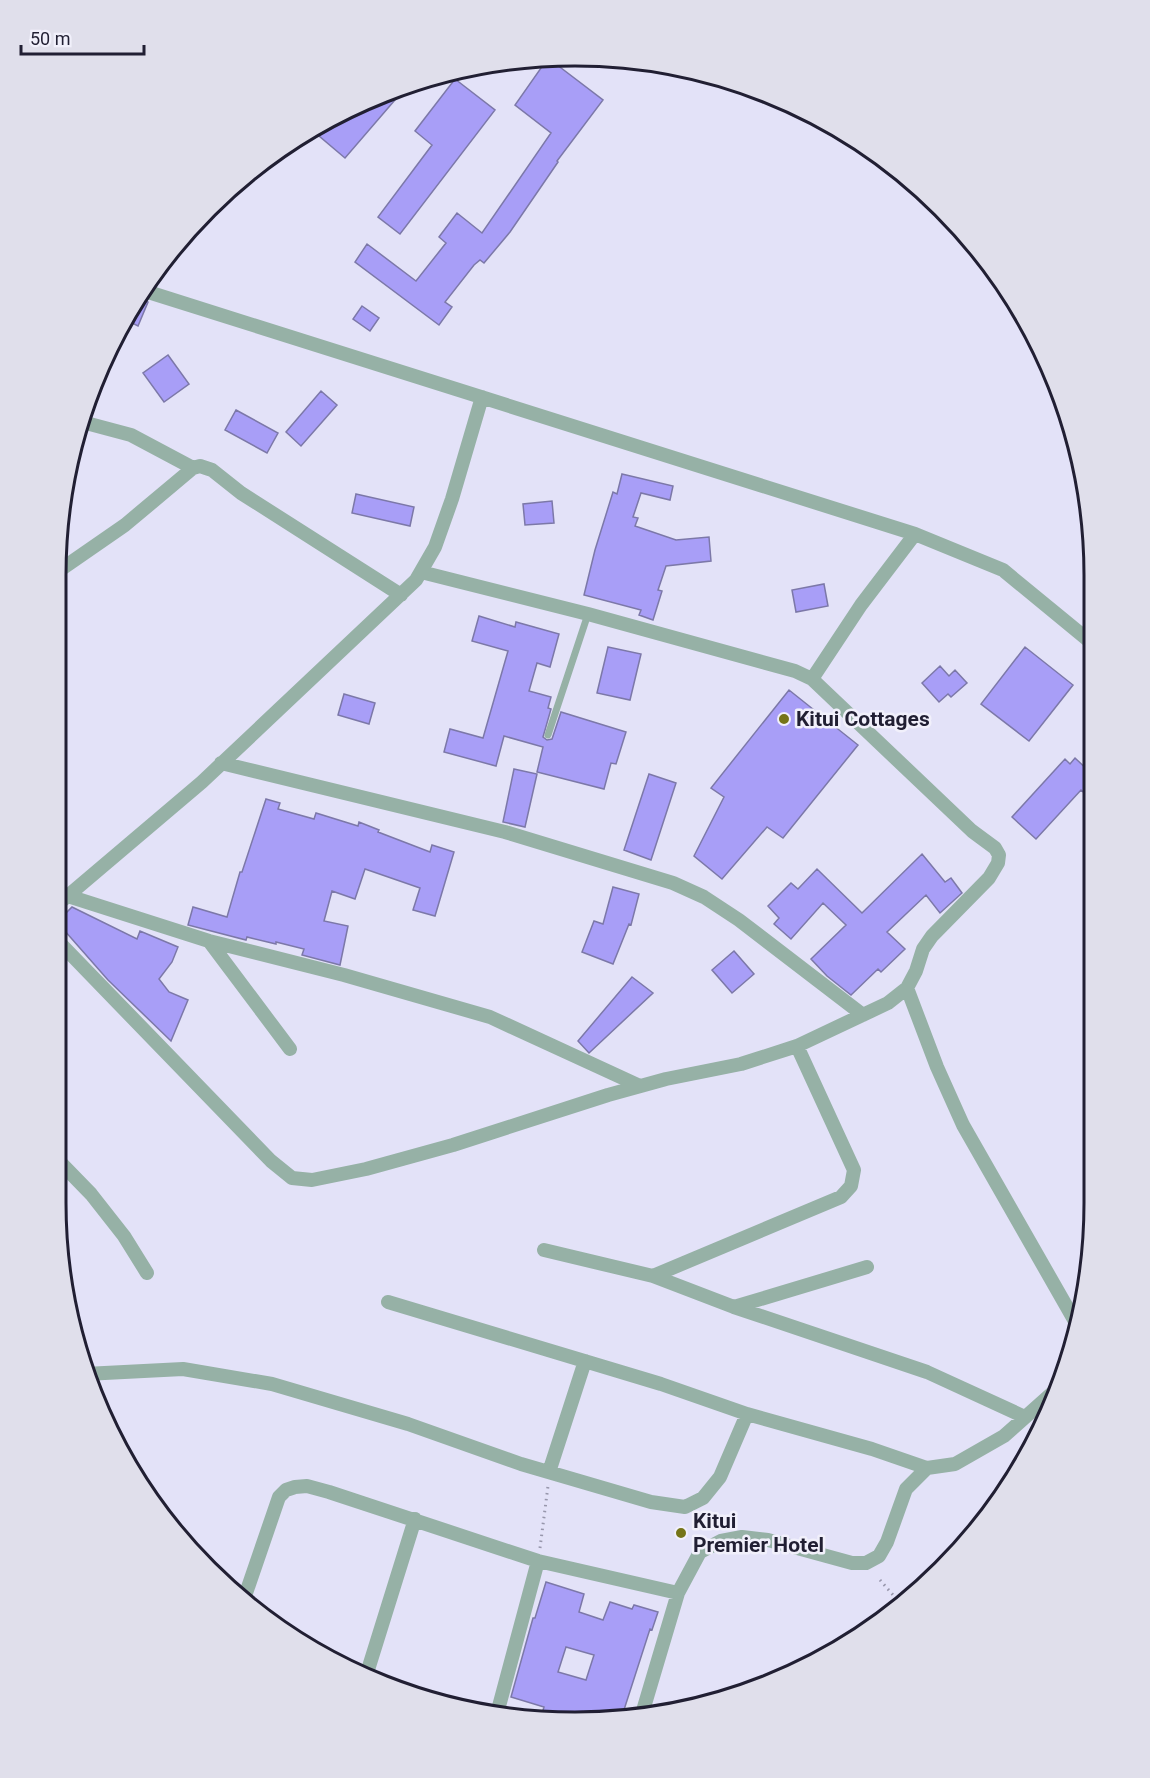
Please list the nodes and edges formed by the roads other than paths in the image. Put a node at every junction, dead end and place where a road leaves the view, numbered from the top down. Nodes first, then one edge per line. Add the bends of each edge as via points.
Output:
1 (152, 293) edge
2 (482, 397) junction
3 (89, 424) edge
4 (193, 468) junction
5 (915, 534) junction
6 (66, 566) edge
7 (421, 572) junction
8 (401, 595) junction
9 (588, 614) junction
10 (1084, 637) edge
11 (812, 679) junction
12 (548, 735) dead end
13 (221, 764) junction
14 (66, 898) edge
15 (66, 902) edge
16 (209, 941) junction
17 (66, 949) edge
18 (907, 988) junction
19 (863, 1015) junction
20 (797, 1046) junction
21 (290, 1049) dead end
22 (640, 1086) junction
23 (66, 1168) edge
24 (544, 1250) dead end
25 (867, 1267) dead end
26 (147, 1274) dead end
27 (653, 1276) junction
28 (388, 1302) dead end
29 (734, 1307) junction
30 (1071, 1315) edge
31 (585, 1361) junction
32 (96, 1373) edge
33 (1044, 1399) edge
34 (747, 1414) junction
35 (1025, 1417) junction
36 (927, 1468) junction
37 (549, 1472) junction
38 (415, 1519) junction
39 (538, 1561) junction
40 (246, 1592) edge
41 (678, 1593) junction
42 (369, 1668) edge
43 (499, 1706) edge
44 (644, 1707) edge

1 - 2 street
2 - 5 street
2 - 7 street via 452,499 435,547
3 - 4 street via 131,435
4 - 6 street via 124,525
4 - 8 street via 212,470 241,493
5 - 10 street via 1003,570
5 - 11 street
7 - 8 street
7 - 9 street
8 - 13 street
9 - 11 street
9 - 12 lane
11 - 18 street via 999,855 989,878 923,949
13 - 14 street
13 - 19 street via 505,832 673,883 739,920
15 - 16 street
16 - 21 street
16 - 22 street via 490,1017
17 - 22 street via 263,1153 292,1178 312,1180 366,1169
18 - 19 street
18 - 30 street via 963,1125
19 - 20 street
20 - 22 street via 741,1064
20 - 27 street via 854,1170 851,1185 841,1197
23 - 26 street via 124,1236
24 - 27 street
25 - 29 street
27 - 29 street
28 - 31 street
29 - 35 street via 927,1372
31 - 34 street
31 - 37 street
32 - 37 street via 183,1369 272,1384 408,1424
33 - 35 street
34 - 36 street
34 - 37 street via 720,1477 703,1498 685,1507 651,1502
35 - 36 street via 1005,1436 977,1453 955,1464
36 - 41 street via 906,1489 879,1556 866,1563 742,1537 700,1552
38 - 39 street
38 - 40 street via 307,1486 286,1490 279,1497
38 - 42 street
39 - 41 street
39 - 43 street
41 - 44 street

